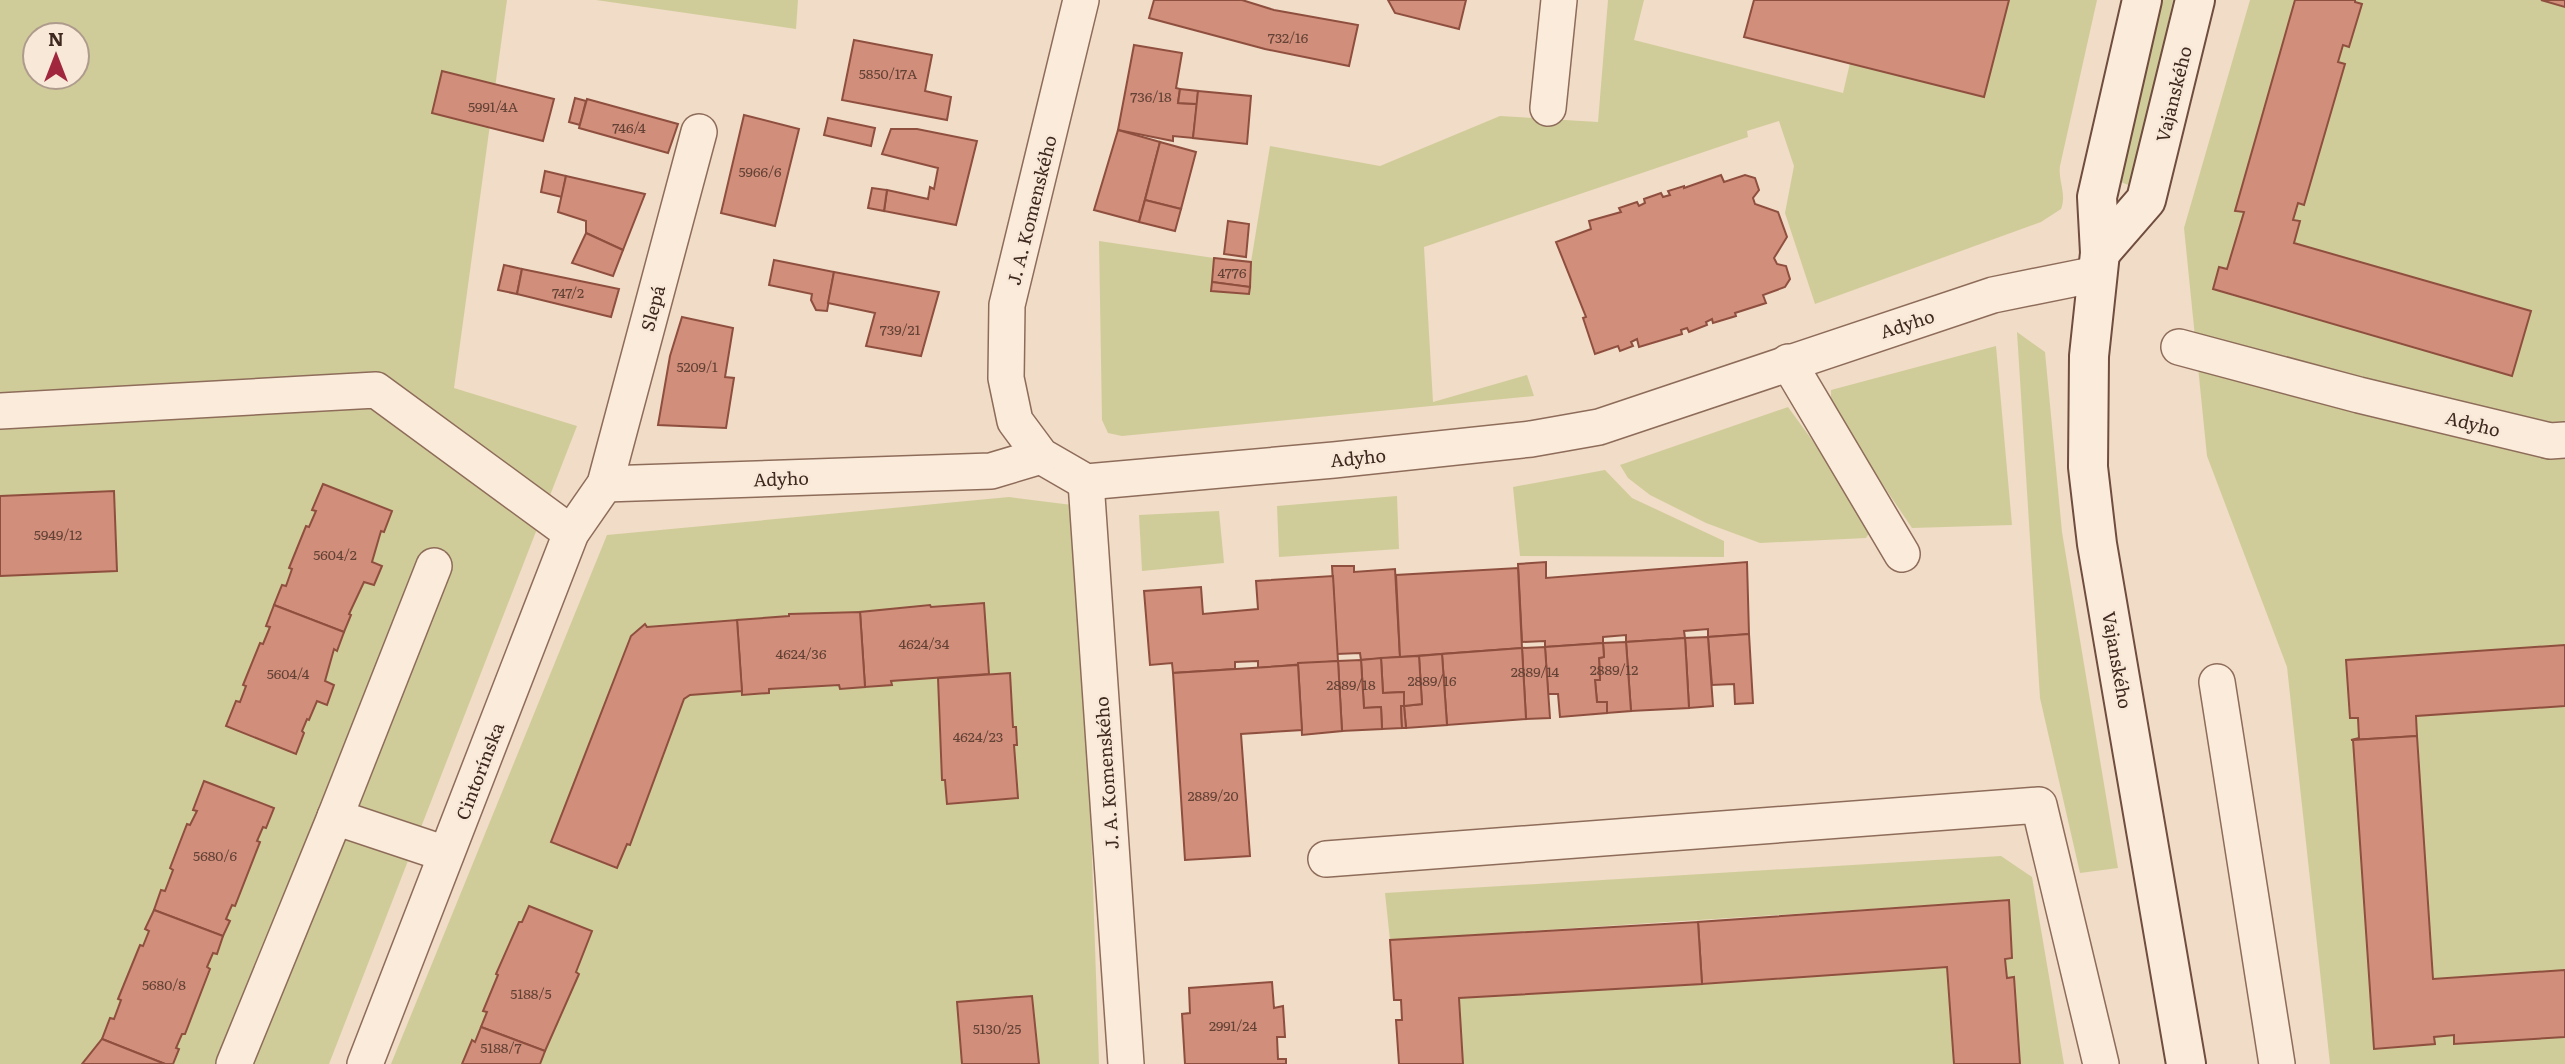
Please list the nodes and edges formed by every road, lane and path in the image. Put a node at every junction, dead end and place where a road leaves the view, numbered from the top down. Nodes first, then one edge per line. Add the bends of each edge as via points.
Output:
1 (1081, 0) edge
2 (1559, 0) edge
3 (2142, 0) edge
4 (2195, 0) edge
5 (1548, 108) dead end
6 (699, 132) dead end
7 (2098, 264) junction
8 (2179, 347) dead end
9 (1788, 362) junction
10 (0, 411) edge
11 (2565, 440) edge
12 (1041, 456) junction
13 (1086, 482) junction
14 (605, 484) junction
15 (571, 533) junction
16 (1902, 554) dead end
17 (434, 566) dead end
18 (2217, 682) dead end
19 (335, 817) junction
20 (446, 855) junction
21 (1326, 859) dead end
22 (234, 1064) edge
23 (365, 1064) edge
24 (1126, 1064) edge
25 (2101, 1064) edge
26 (2186, 1064) edge
27 (2277, 1064) edge

1 - 12 street, J. A. Komenského via 1007,305 1006,378 1015,421
2 - 5 street
3 - 7 main road, Vajanského via 2097,197
4 - 7 main road, Vajanského via 2146,201
6 - 14 street, Slepá
7 - 9 street, Adyho
7 - 26 main road, Vajanského via 2089,356 2088,467 2097,544
8 - 11 street, Adyho via 2525,435
9 - 13 street, Adyho via 1600,427 1531,439
9 - 16 street
10 - 15 street via 376,390
12 - 13 street
12 - 14 street, Adyho via 991,471
13 - 24 street, J. A. Komenského
14 - 15 street, Cintorínska
15 - 20 street, Cintorínska
17 - 19 street
18 - 27 street
19 - 20 street
19 - 22 street
20 - 23 street, Cintorínska
21 - 25 street via 2039,805

